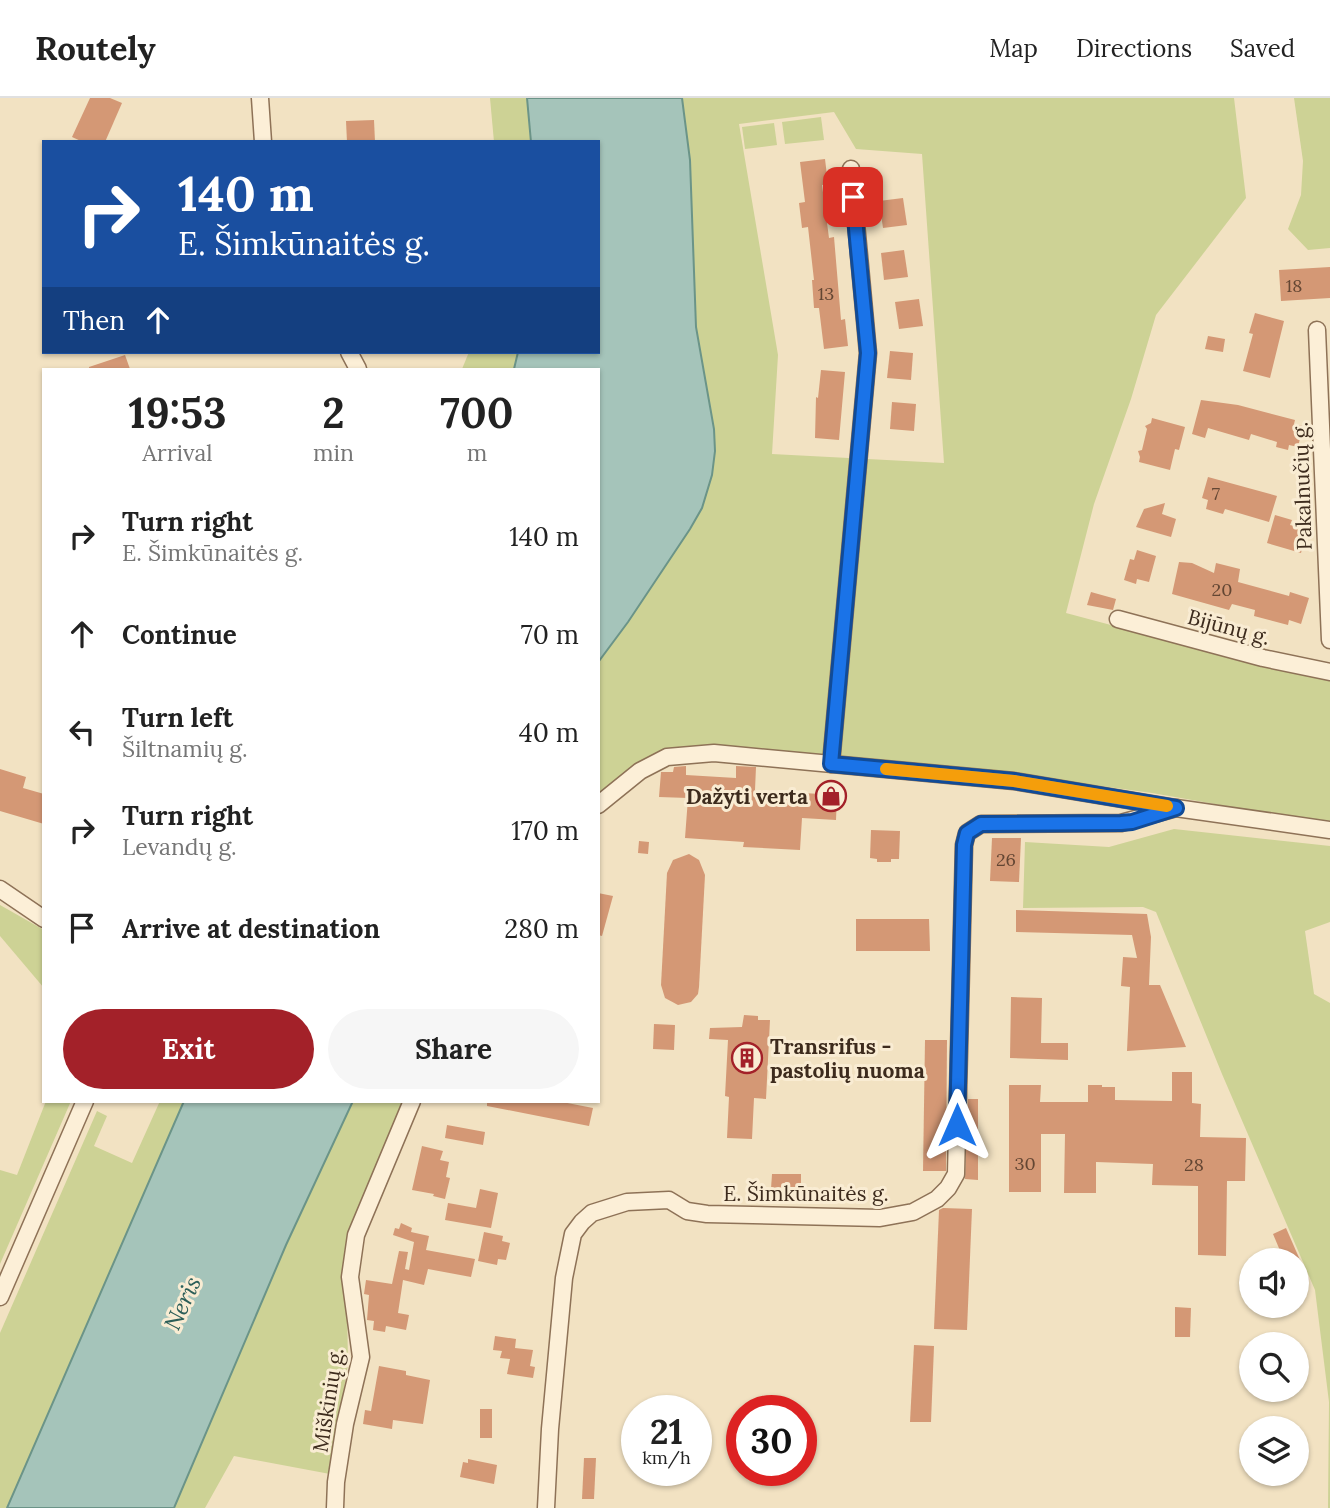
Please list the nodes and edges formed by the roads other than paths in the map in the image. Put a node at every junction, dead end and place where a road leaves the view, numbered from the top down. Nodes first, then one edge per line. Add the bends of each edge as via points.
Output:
1 (260, 98) edge
2 (263, 140) edge
3 (850, 169) dead end
4 (1317, 330) dead end
5 (1118, 619) dead end
6 (1330, 640) edge
7 (1330, 672) edge
8 (831, 764) junction
9 (600, 803) edge
10 (1176, 808) junction
11 (1330, 830) edge
12 (0, 889) edge
13 (42, 918) edge
14 (84, 1103) edge
15 (411, 1103) edge
16 (0, 1297) edge
17 (335, 1508) edge
18 (546, 1508) edge

1 - 2 street
3 - 8 street via 868,353
4 - 6 street, Pakalnučių g.
5 - 7 street, Bijūnų g.
8 - 9 street via 714,753 667,757 640,771
8 - 10 street via 1014,781
10 - 11 street
10 - 18 street, E. Šimkūnaitės g. via 1132,822 981,824 967,833 957,1174 937,1199 913,1212 880,1218 707,1214 687,1211 669,1200 648,1199 605,1207 582,1222 573,1234 564,1278
12 - 13 street
14 - 16 street
15 - 17 street, Miškinių g. via 351,1254 361,1357 345,1424

